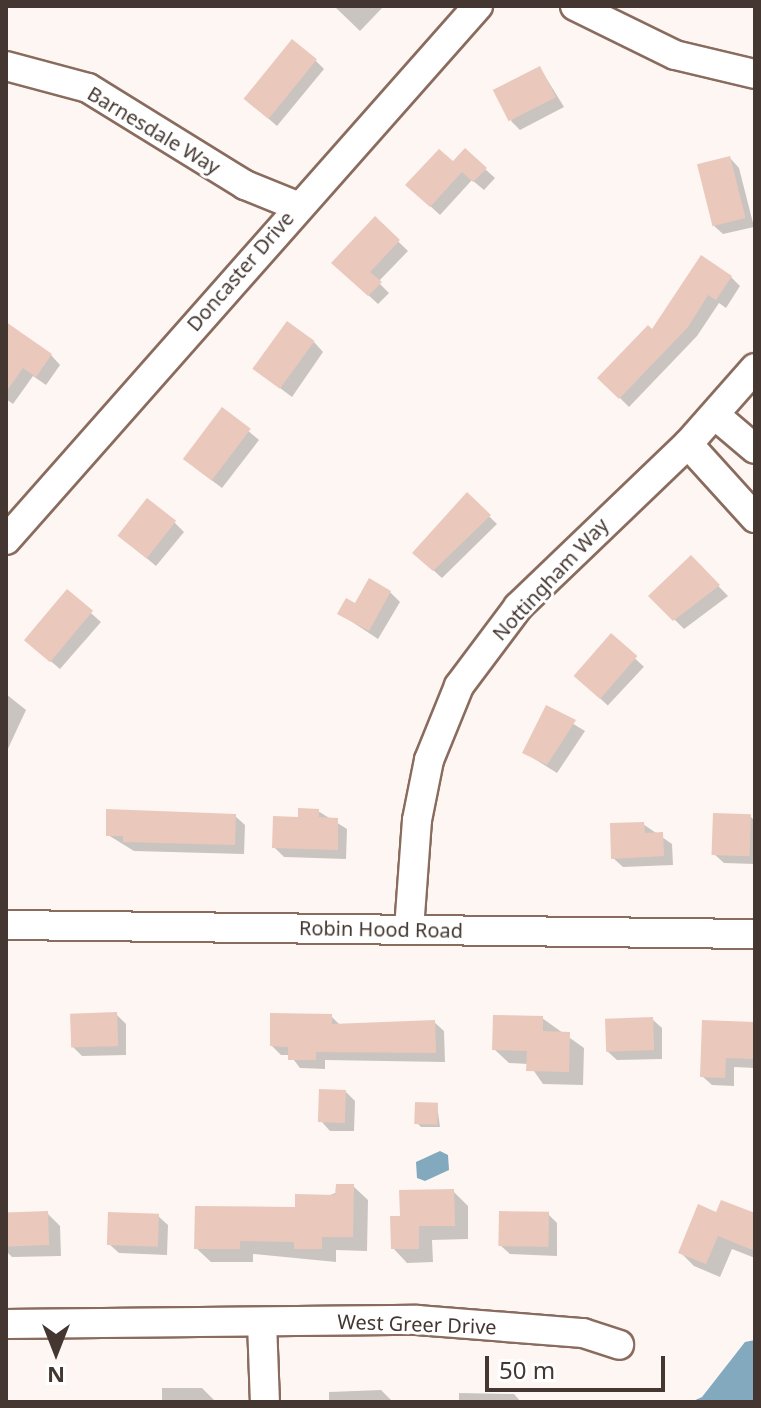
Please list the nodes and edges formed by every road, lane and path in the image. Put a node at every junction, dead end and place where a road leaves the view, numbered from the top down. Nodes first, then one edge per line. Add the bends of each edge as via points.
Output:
1 (478, 6) edge
2 (575, 6) edge
3 (6, 66) edge
4 (755, 74) edge
5 (297, 206) junction
6 (755, 368) edge
7 (715, 415) junction
8 (688, 444) junction
9 (755, 449) edge
10 (755, 518) edge
11 (6, 540) edge
12 (6, 925) edge
13 (409, 929) junction
14 (755, 934) edge
15 (262, 1322) junction
16 (6, 1324) edge
17 (619, 1345) dead end
18 (265, 1402) edge

1 - 5 street, Doncaster Drive
2 - 4 street via 675,55
3 - 5 street, Barnesdale Way via 88,88 245,185
5 - 11 street, Doncaster Drive
6 - 7 street, Nottingham Way
7 - 8 street, Nottingham Way
7 - 9 street
8 - 10 street
8 - 13 street, Nottingham Way via 518,607 459,686 429,760 417,820
12 - 13 street, Robin Hood Road
13 - 14 street, Robin Hood Road
15 - 16 street, West Greer Drive
15 - 17 street, West Greer Drive via 417,1320 583,1333
15 - 18 street

